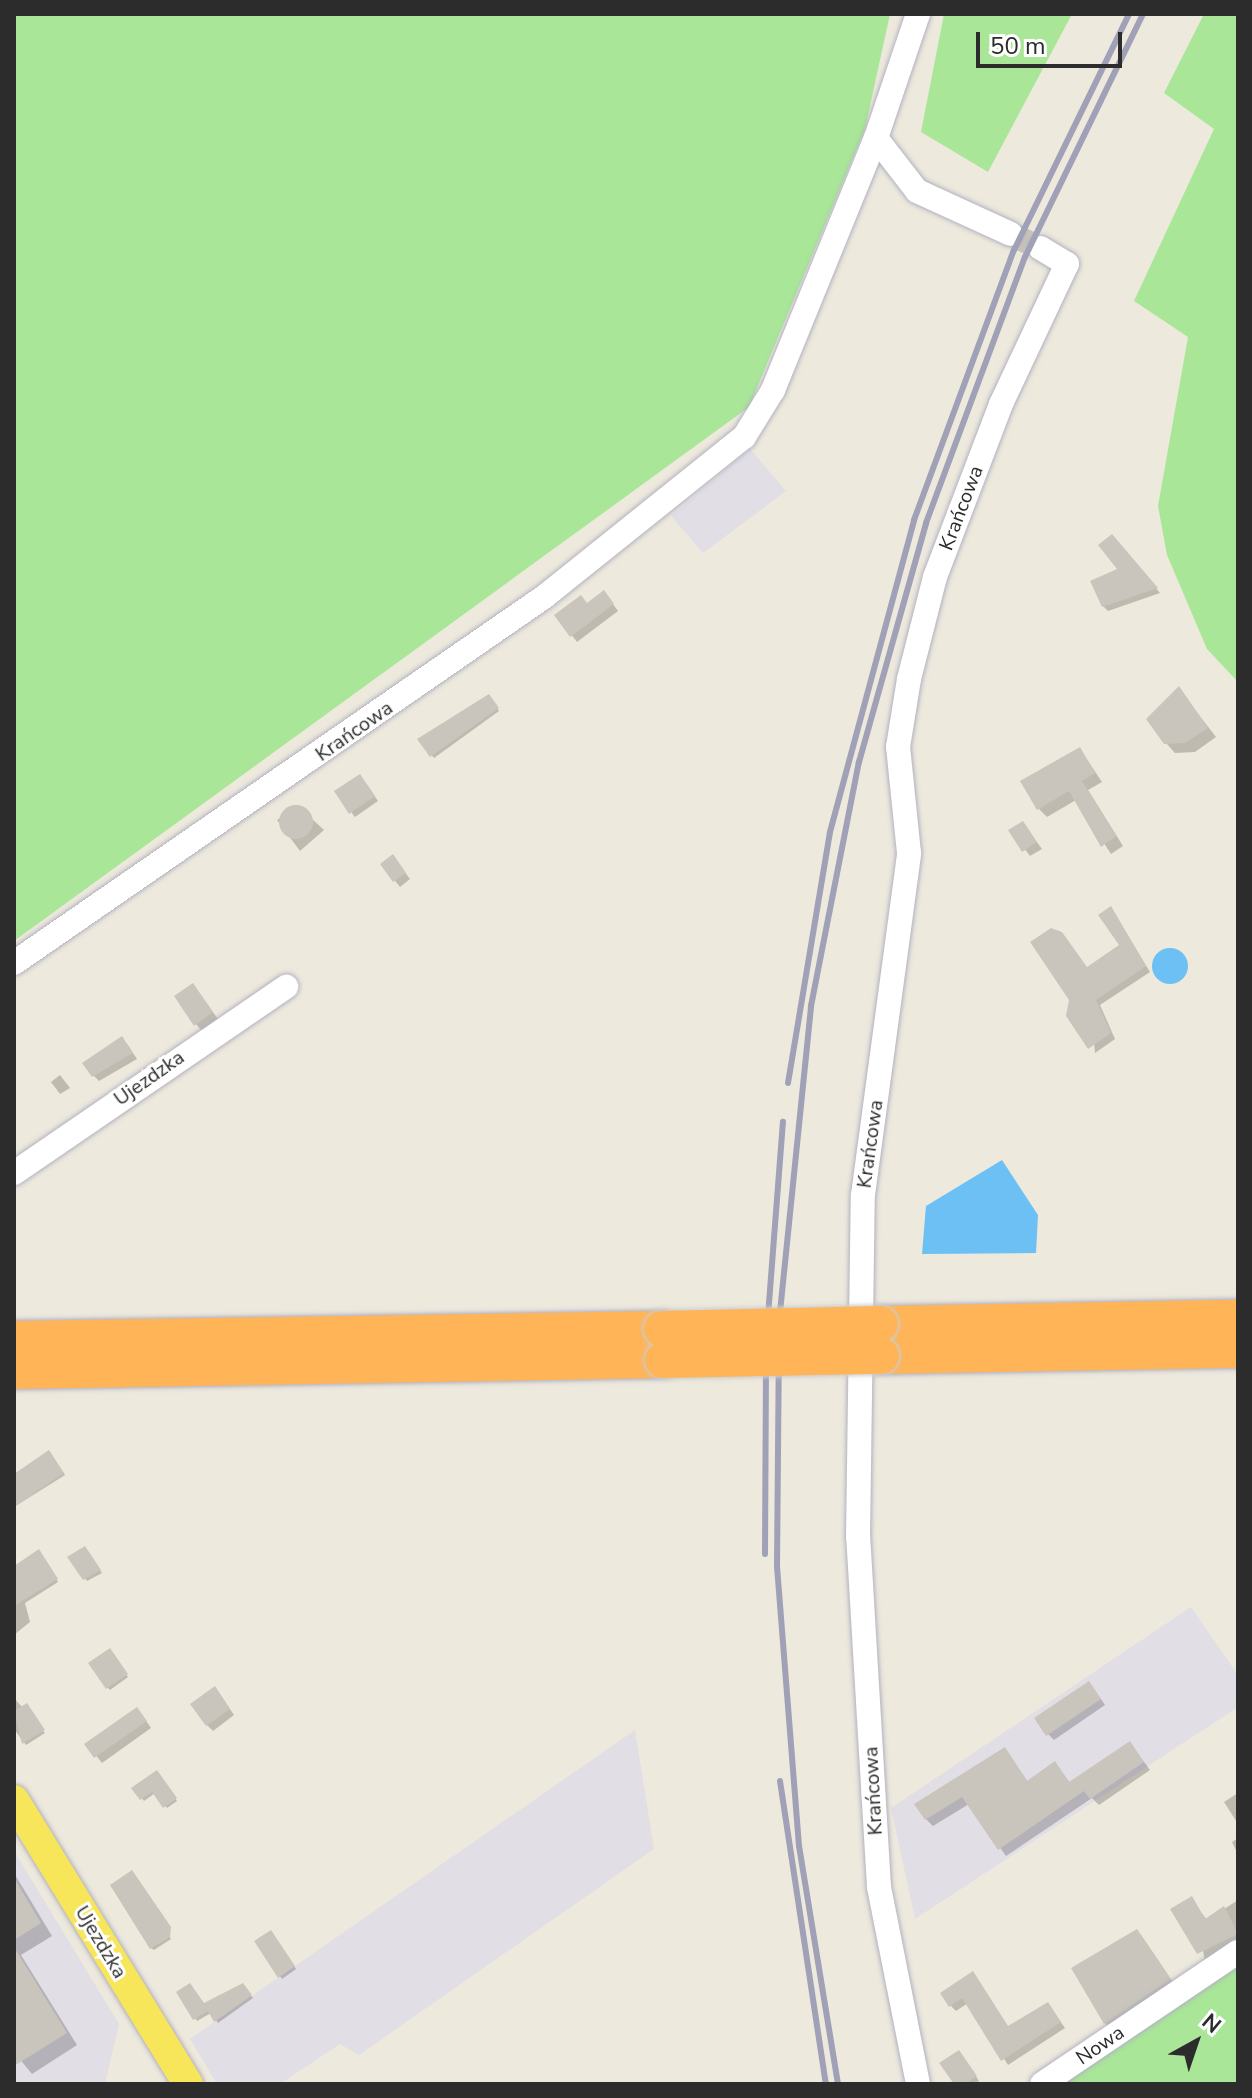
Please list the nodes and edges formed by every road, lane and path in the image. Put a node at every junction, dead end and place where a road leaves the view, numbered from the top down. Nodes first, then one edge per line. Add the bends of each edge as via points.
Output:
1 (918, 14) edge
2 (876, 138) junction
3 (1011, 234) tunnel mouth
4 (1040, 248) tunnel mouth
5 (14, 963) edge
6 (286, 987) dead end
7 (14, 1173) edge
8 (1238, 1318) edge
9 (14, 1339) edge
10 (881, 1340) junction
11 (663, 1344) junction
12 (1238, 1350) edge
13 (14, 1371) edge
14 (14, 1800) edge
15 (1238, 1952) edge
16 (188, 2084) edge
17 (918, 2084) edge
18 (1042, 2084) edge

1 - 2 street, Krańcowa
2 - 3 street via 917,191
2 - 5 street, Krańcowa via 773,390 744,437 544,597
4 - 17 street, Krańcowa via 1067,264 1001,404 935,577 909,679 898,747 909,853 863,1195 858,1538 876,1840
6 - 7 street, Ujezdzka
8 - 10 highway
9 - 11 highway
10 - 11 highway, bridge
10 - 12 highway
11 - 13 highway
14 - 16 main road, Ujezdzka
15 - 18 street, Nowa

